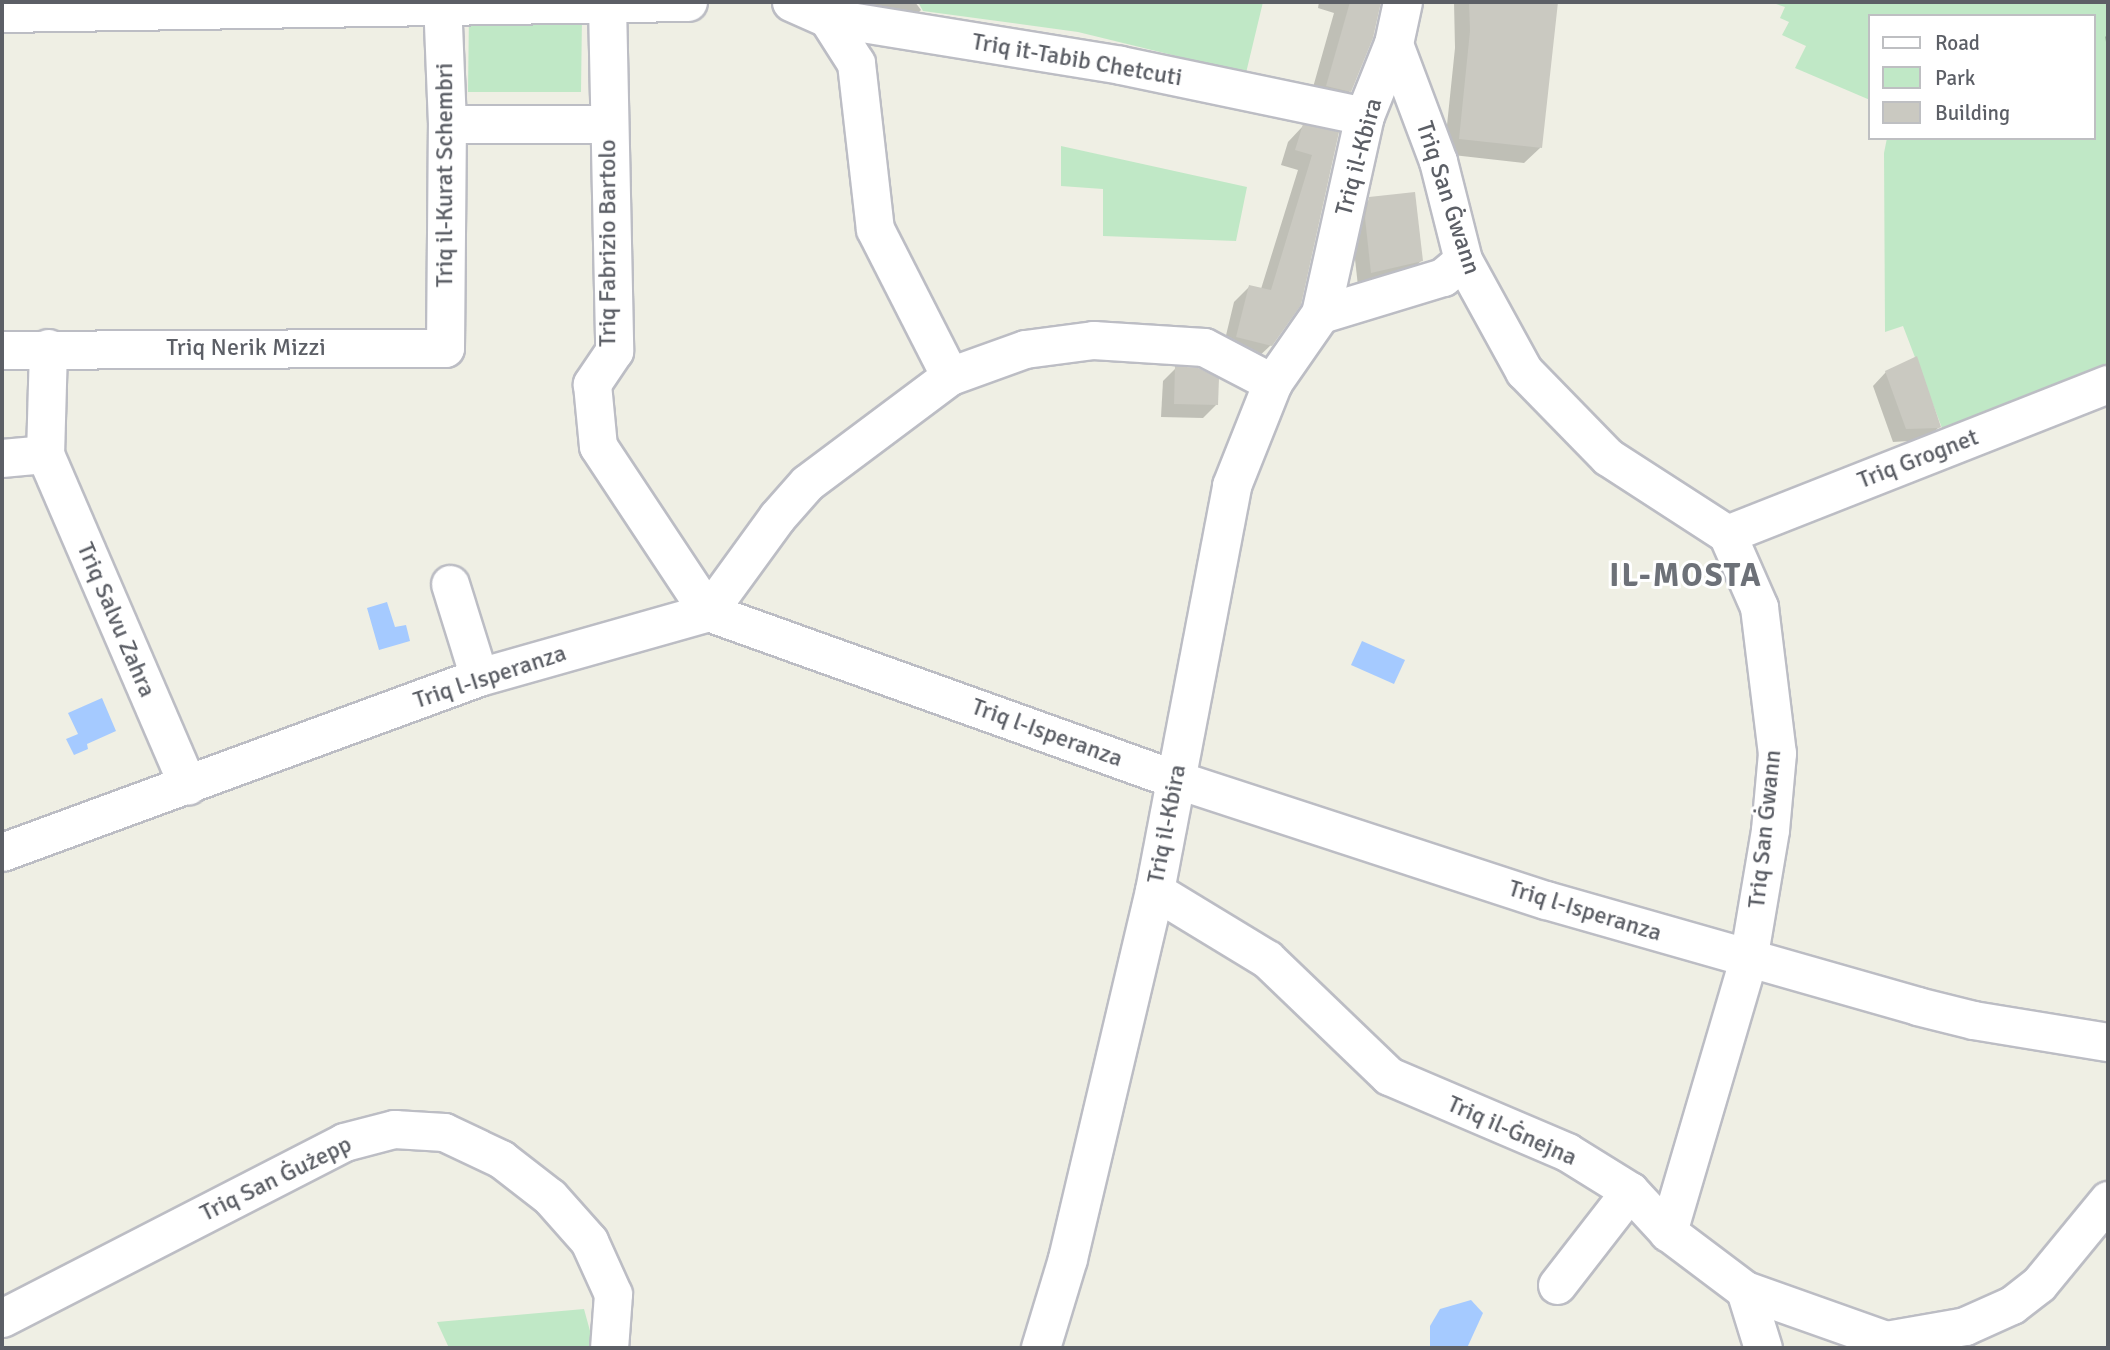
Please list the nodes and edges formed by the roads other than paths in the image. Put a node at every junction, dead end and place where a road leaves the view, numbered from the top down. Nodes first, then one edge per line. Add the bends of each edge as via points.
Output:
1 (688, 2) edge
2 (791, 2) edge
3 (1403, 2) edge
4 (607, 4) junction
5 (442, 5) edge
6 (821, 9) edge
7 (2, 13) edge
8 (1394, 44) junction
9 (1365, 116) junction
10 (447, 124) junction
11 (607, 124) junction
12 (1463, 260) junction
13 (1321, 314) junction
14 (48, 348) junction
15 (445, 348) joint
16 (2, 350) edge
17 (950, 376) junction
18 (1273, 383) junction
19 (2108, 384) edge
20 (45, 454) junction
21 (2, 458) edge
22 (1727, 534) junction
23 (450, 584) dead end
24 (708, 612) junction
25 (479, 677) junction
26 (1175, 779) junction
27 (188, 786) junction
28 (2, 852) edge
29 (1155, 891) junction
30 (1748, 960) junction
31 (2108, 1042) edge
32 (1630, 1191) junction
33 (2108, 1200) edge
34 (1668, 1231) junction
35 (1557, 1285) dead end
36 (1745, 1290) junction
37 (2, 1318) edge
38 (1974, 1337) edge
39 (1882, 1344) edge
40 (609, 1348) edge
41 (1041, 1348) edge
42 (1763, 1348) edge

1 - 4 street
2 - 6 street, Triq it-Tabib Chetcuti
3 - 8 main road, Triq il-Kbira
4 - 5 street
4 - 11 street, Triq Fabrizio Bartolo
5 - 7 street
5 - 10 street, Triq il-Kurat Schembri
6 - 9 street, Triq it-Tabib Chetcuti
6 - 17 street via 856,63 874,229
8 - 9 main road, Triq il-Kbira
8 - 12 street, Triq San Ġwann via 1438,161
9 - 13 main road, Triq il-Kbira
10 - 11 street
10 - 15 street, Triq il-Kurat Schembri
11 - 24 street, Triq Fabrizio Bartolo via 614,351 592,384 598,446
12 - 13 street via 1443,277
12 - 22 street, Triq San Ġwann via 1524,371 1608,457
13 - 18 main road, Triq il-Kbira
14 - 15 street, Triq Nerik Mizzi
14 - 16 street, Triq Nerik Mizzi
14 - 20 street
17 - 18 street via 1025,349 1093,340 1204,347
17 - 24 street via 807,484 777,517
18 - 26 main road, Triq il-Kbira via 1232,486
19 - 22 street, Triq Grognet
20 - 21 street
20 - 27 street, Triq Salvu Zahra
22 - 30 street, Triq San Ġwann via 1759,607 1777,754 1770,830
23 - 25 street
24 - 25 street, Triq l-Isperanza
24 - 26 street, Triq l-Isperanza
25 - 27 street, Triq l-Isperanza
26 - 29 main road, Triq il-Kbira
26 - 30 street, Triq l-Isperanza via 1546,900
27 - 28 street, Triq l-Isperanza
29 - 32 street, Triq il-Ġnejna via 1268,959 1389,1076 1567,1152
29 - 41 main road, Triq il-Kbira via 1068,1259
30 - 31 street, Triq l-Isperanza via 1973,1020
30 - 34 street, Triq San Ġwann
32 - 34 street, Triq il-Ġnejna
32 - 35 street
33 - 38 street via 2039,1284
34 - 36 street, Triq il-Ġnejna
36 - 39 street, Triq il-Ġnejna
36 - 42 street
37 - 40 street, Triq San Ġużepp via 344,1142 394,1129 444,1132 501,1158 550,1197 589,1241 613,1294
38 - 39 street

